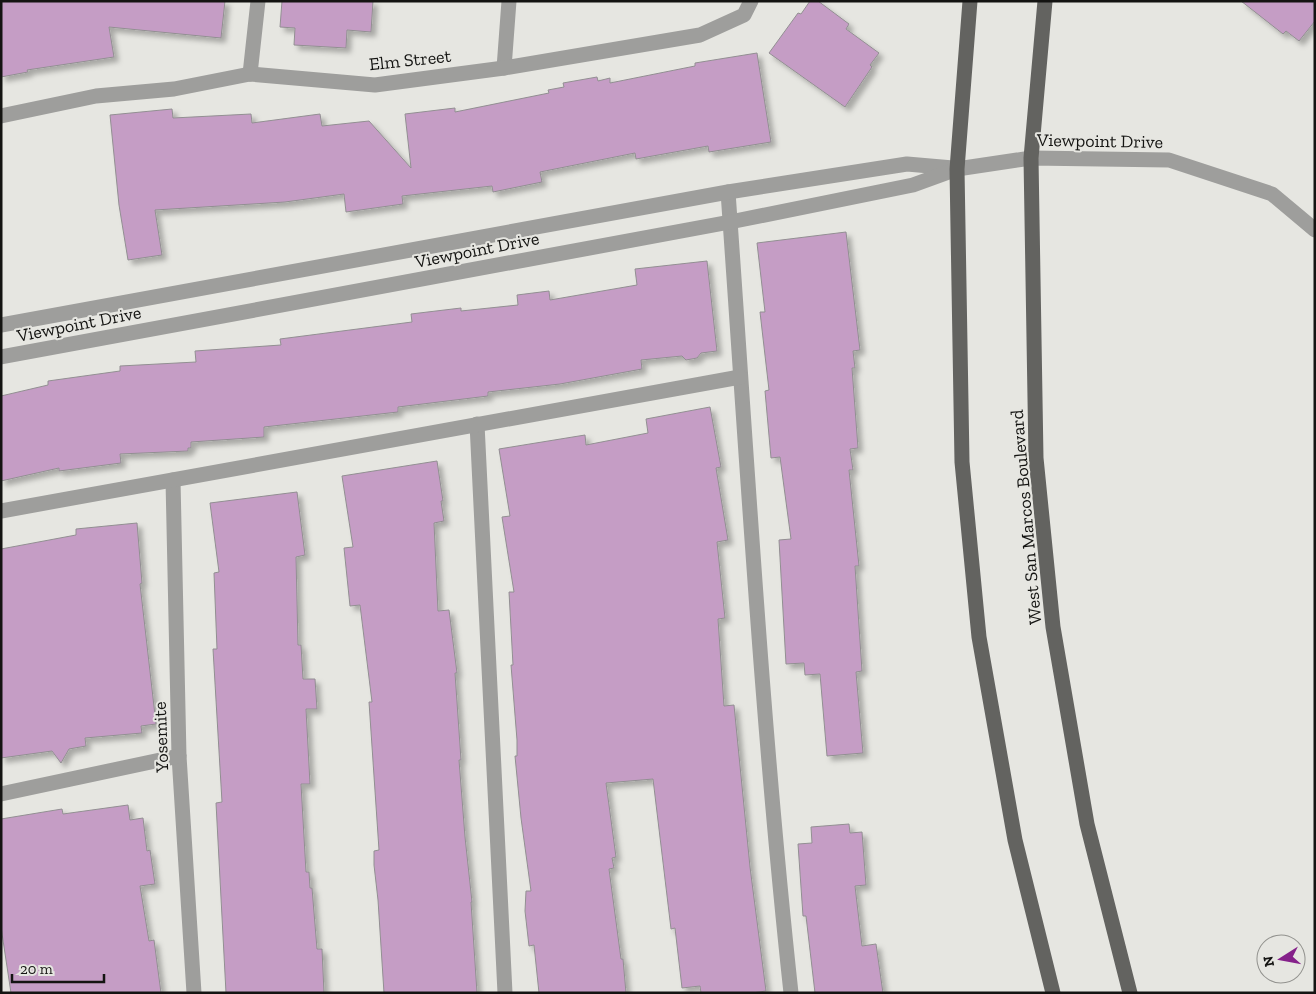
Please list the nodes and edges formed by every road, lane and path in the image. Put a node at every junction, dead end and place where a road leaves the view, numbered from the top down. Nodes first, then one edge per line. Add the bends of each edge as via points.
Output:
1 (258, 1) edge
2 (509, 1) edge
3 (751, 1) edge
4 (970, 1) edge
5 (1044, 1) edge
6 (504, 68) junction
7 (250, 74) junction
8 (1, 116) edge
9 (1031, 158) junction
10 (957, 169) junction
11 (728, 192) junction
12 (730, 222) junction
13 (1315, 230) edge
14 (1, 325) edge
15 (1, 357) edge
16 (740, 377) junction
17 (477, 424) junction
18 (173, 480) junction
19 (1, 511) edge
20 (179, 756) junction
21 (1, 794) edge
22 (194, 993) edge
23 (505, 993) edge
24 (791, 993) edge
25 (1053, 993) edge
26 (1130, 993) edge

1 - 7 street
2 - 6 street
3 - 6 street, Elm Street via 744,15 700,35
4 - 10 main road
5 - 9 main road, West San Marcos Boulevard
6 - 7 street, Elm Street via 375,85
7 - 8 street, Elm Street via 174,89 96,96
9 - 10 street, Viewpoint Drive
9 - 13 street, Viewpoint Drive via 1169,160 1272,194
9 - 26 main road, West San Marcos Boulevard via 1036,458 1053,627 1087,824
10 - 11 street, Viewpoint Drive via 907,164
10 - 12 street, Viewpoint Drive via 913,185
10 - 25 main road via 962,462 979,637 1015,840
11 - 12 street
11 - 14 street, Viewpoint Drive
12 - 15 street, Viewpoint Drive
12 - 16 street
16 - 17 street
16 - 24 street via 780,892
17 - 18 street
17 - 23 street
18 - 19 street
18 - 20 street, Yosemite
20 - 21 street
20 - 22 street, Yosemite

